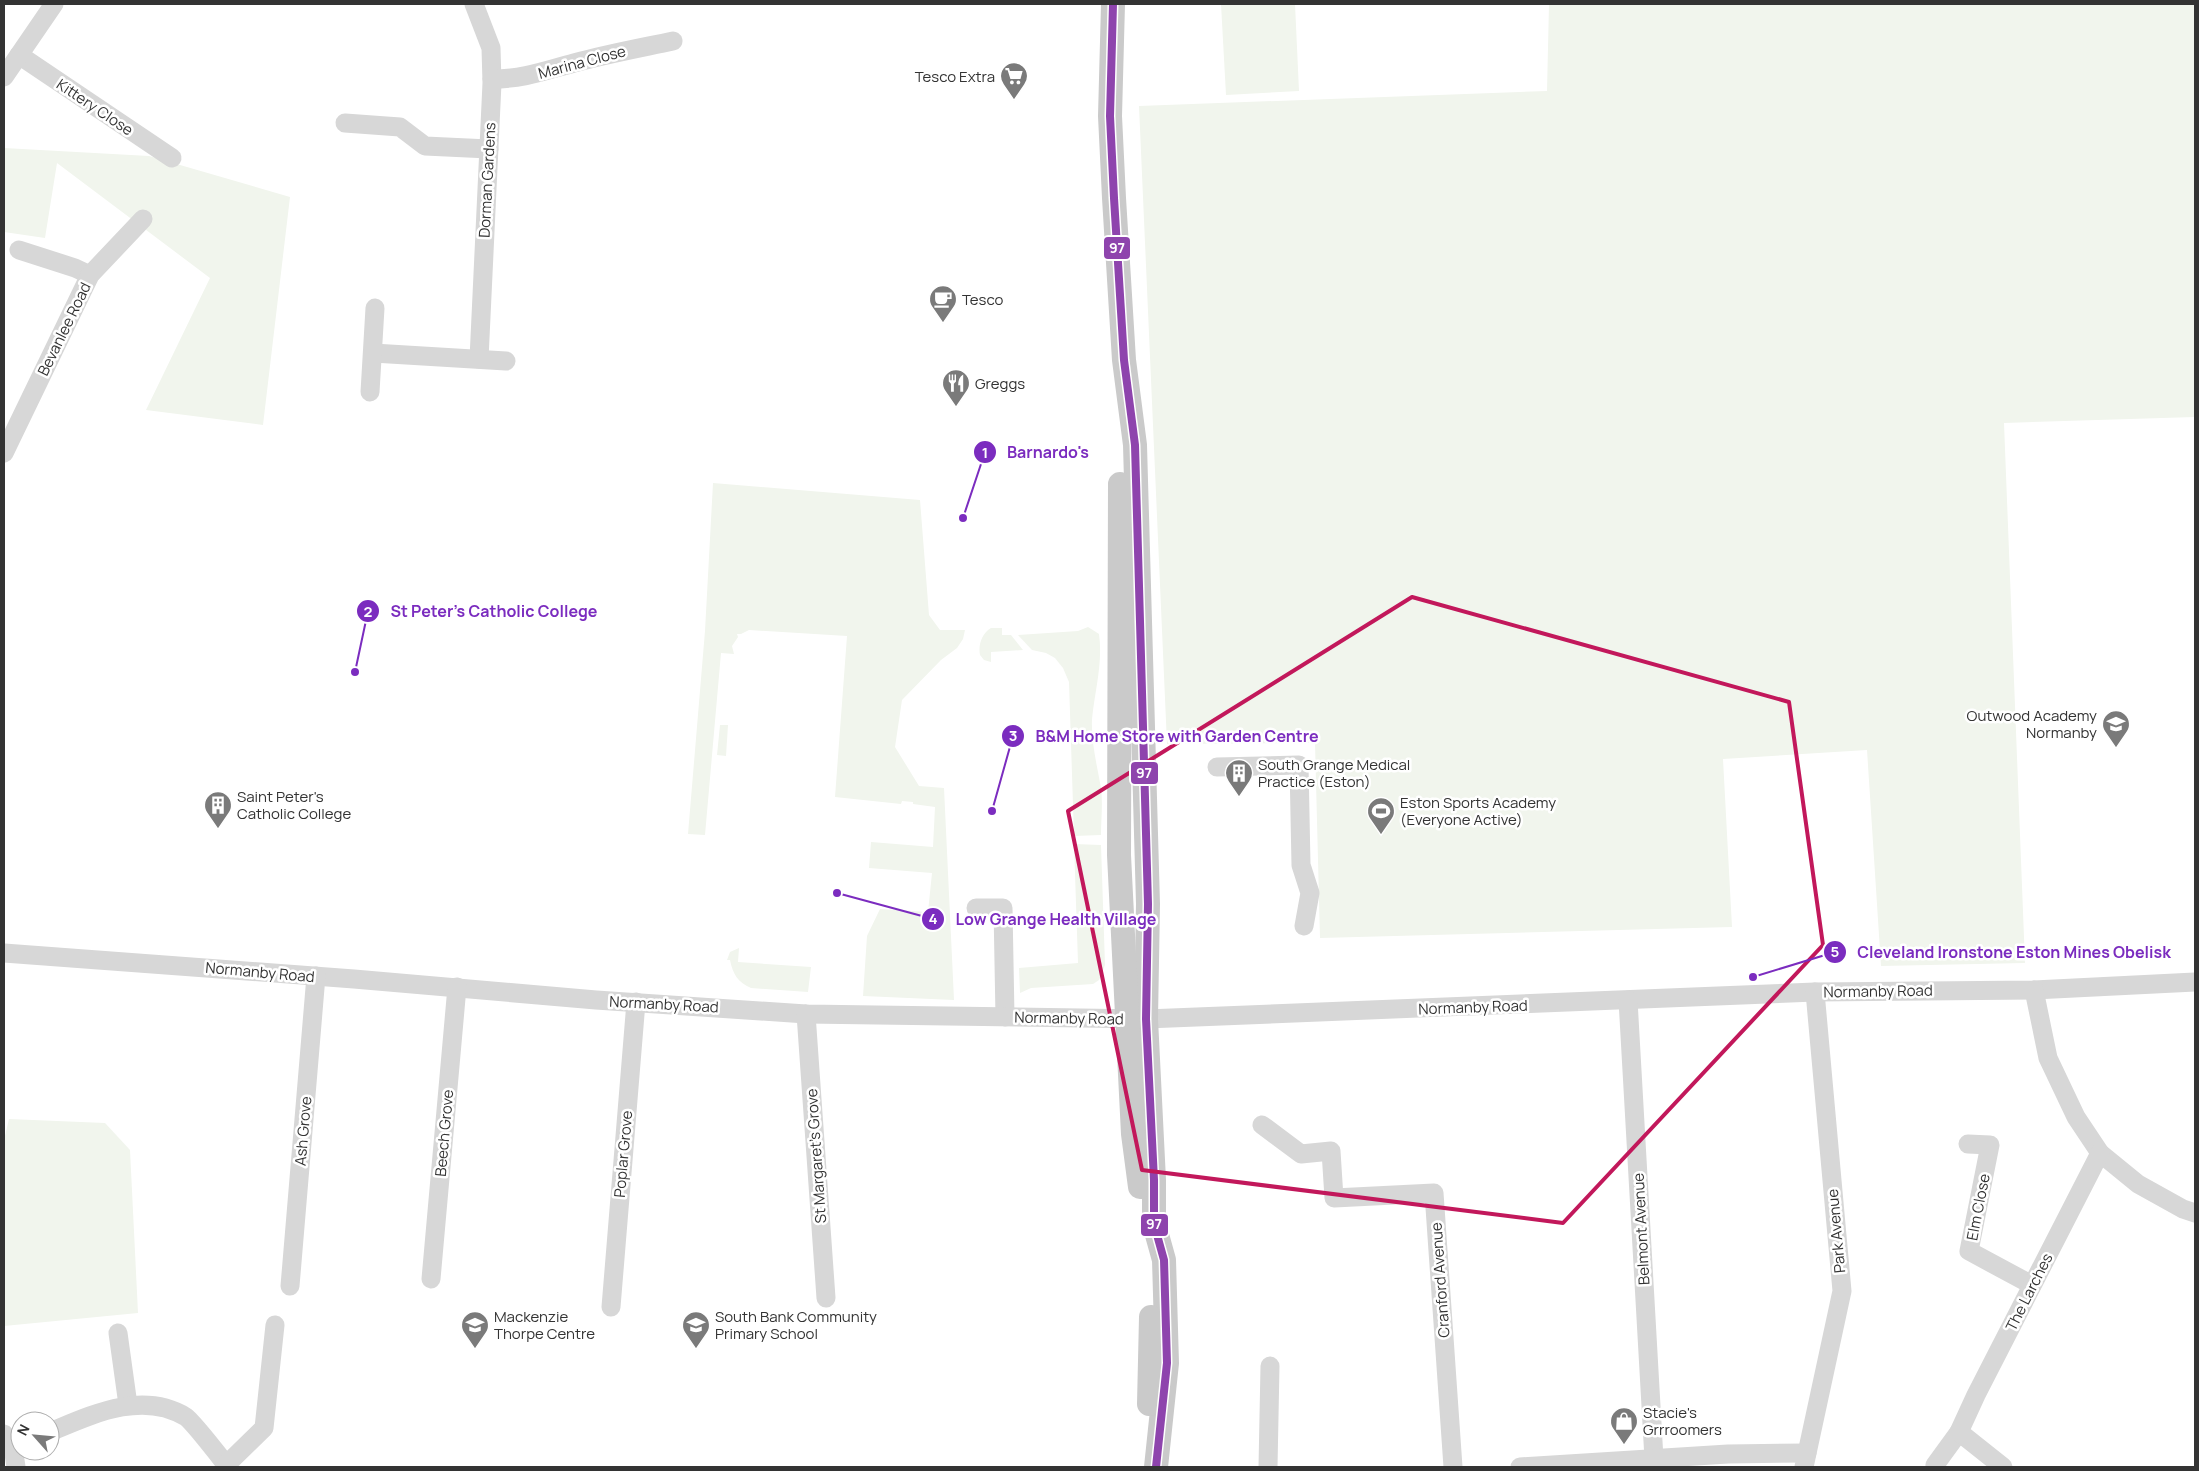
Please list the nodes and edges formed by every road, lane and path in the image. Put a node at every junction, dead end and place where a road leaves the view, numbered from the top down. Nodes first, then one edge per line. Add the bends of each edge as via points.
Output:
1 (54, 4) edge
2 (474, 4) edge
3 (1113, 4) edge
4 (673, 42) dead end
5 (19, 55) junction
6 (4, 77) edge
7 (492, 79) junction
8 (345, 122) dead end
9 (489, 149) junction
10 (172, 158) dead end
11 (143, 219) dead end
12 (19, 250) dead end
13 (90, 275) junction
14 (375, 308) dead end
15 (373, 353) junction
16 (479, 359) junction
17 (506, 361) dead end
18 (370, 392) dead end
19 (4, 453) edge
20 (1217, 767) dead end
21 (976, 908) dead end
22 (1304, 926) dead end
23 (4, 953) edge
24 (316, 976) junction
25 (2195, 982) edge
26 (457, 988) junction
27 (2034, 990) junction
28 (1815, 992) junction
29 (1628, 1000) junction
30 (636, 1002) junction
31 (806, 1014) junction
32 (1005, 1017) junction
33 (1136, 1019) junction
34 (1262, 1125) dead end
35 (1968, 1144) dead end
36 (2100, 1153) junction
37 (2195, 1213) edge
38 (431, 1279) dead end
39 (290, 1286) dead end
40 (2032, 1286) junction
41 (826, 1298) dead end
42 (611, 1307) dead end
43 (275, 1325) dead end
44 (118, 1333) dead end
45 (1270, 1366) dead end
46 (128, 1405) junction
47 (60, 1428) edge
48 (1959, 1432) junction
49 (1654, 1459) junction
50 (1805, 1460) edge
51 (227, 1466) edge
52 (1147, 1467) edge
53 (1156, 1467) edge
54 (1268, 1467) edge
55 (1453, 1467) edge
56 (1520, 1467) edge
57 (1936, 1467) edge
58 (2003, 1467) edge

1 - 5 street
2 - 7 street, Dorman Gardens via 491,48
3 - 33 main road via 1110,116 1124,360 1135,445 1148,904
4 - 7 street, Marina Close via 609,54 512,80
5 - 6 street
5 - 10 street, Kittery Close
7 - 9 street, Dorman Gardens
8 - 9 street via 400,127 425,146
9 - 16 street, Dorman Gardens
11 - 13 street, Bevanlee Road
12 - 13 street
13 - 19 street, Bevanlee Road
14 - 15 street
15 - 16 street
15 - 18 street
16 - 17 street
20 - 22 street via 1299,765 1301,865 1310,893
21 - 32 street via 1002,908
23 - 24 street, Normanby Road
24 - 26 street, Normanby Road
24 - 39 street, Ash Grove
25 - 27 street, Normanby Road
26 - 30 street, Normanby Road
26 - 38 street, Beech Grove
27 - 28 street, Normanby Road
27 - 36 street via 2048,1058 2076,1117
28 - 29 street, Normanby Road
28 - 50 street, Park Avenue via 1842,1291
29 - 33 street, Normanby Road
29 - 49 street, Belmont Avenue
30 - 31 street, Normanby Road
30 - 42 street, Poplar Grove
31 - 32 street, Normanby Road
31 - 41 street, St Margaret's Grove
32 - 33 street, Normanby Road
33 - 52 main road via 1133,1134 1148,1241 1151,1289
33 - 53 main road via 1154,1180 1154,1224 1164,1260 1167,1362
34 - 55 street, Cranford Avenue via 1301,1154 1331,1151 1334,1198 1434,1193
35 - 40 street, Elm Close via 1990,1145 1969,1252
36 - 37 street via 2138,1184
36 - 40 street, The Larches
40 - 48 street, The Larches
43 - 51 street via 264,1428
44 - 46 street
45 - 54 street
46 - 47 street
46 - 51 street via 163,1408 187,1418
48 - 57 street, The Larches
48 - 58 street
49 - 50 street via 1728,1454
49 - 56 street

